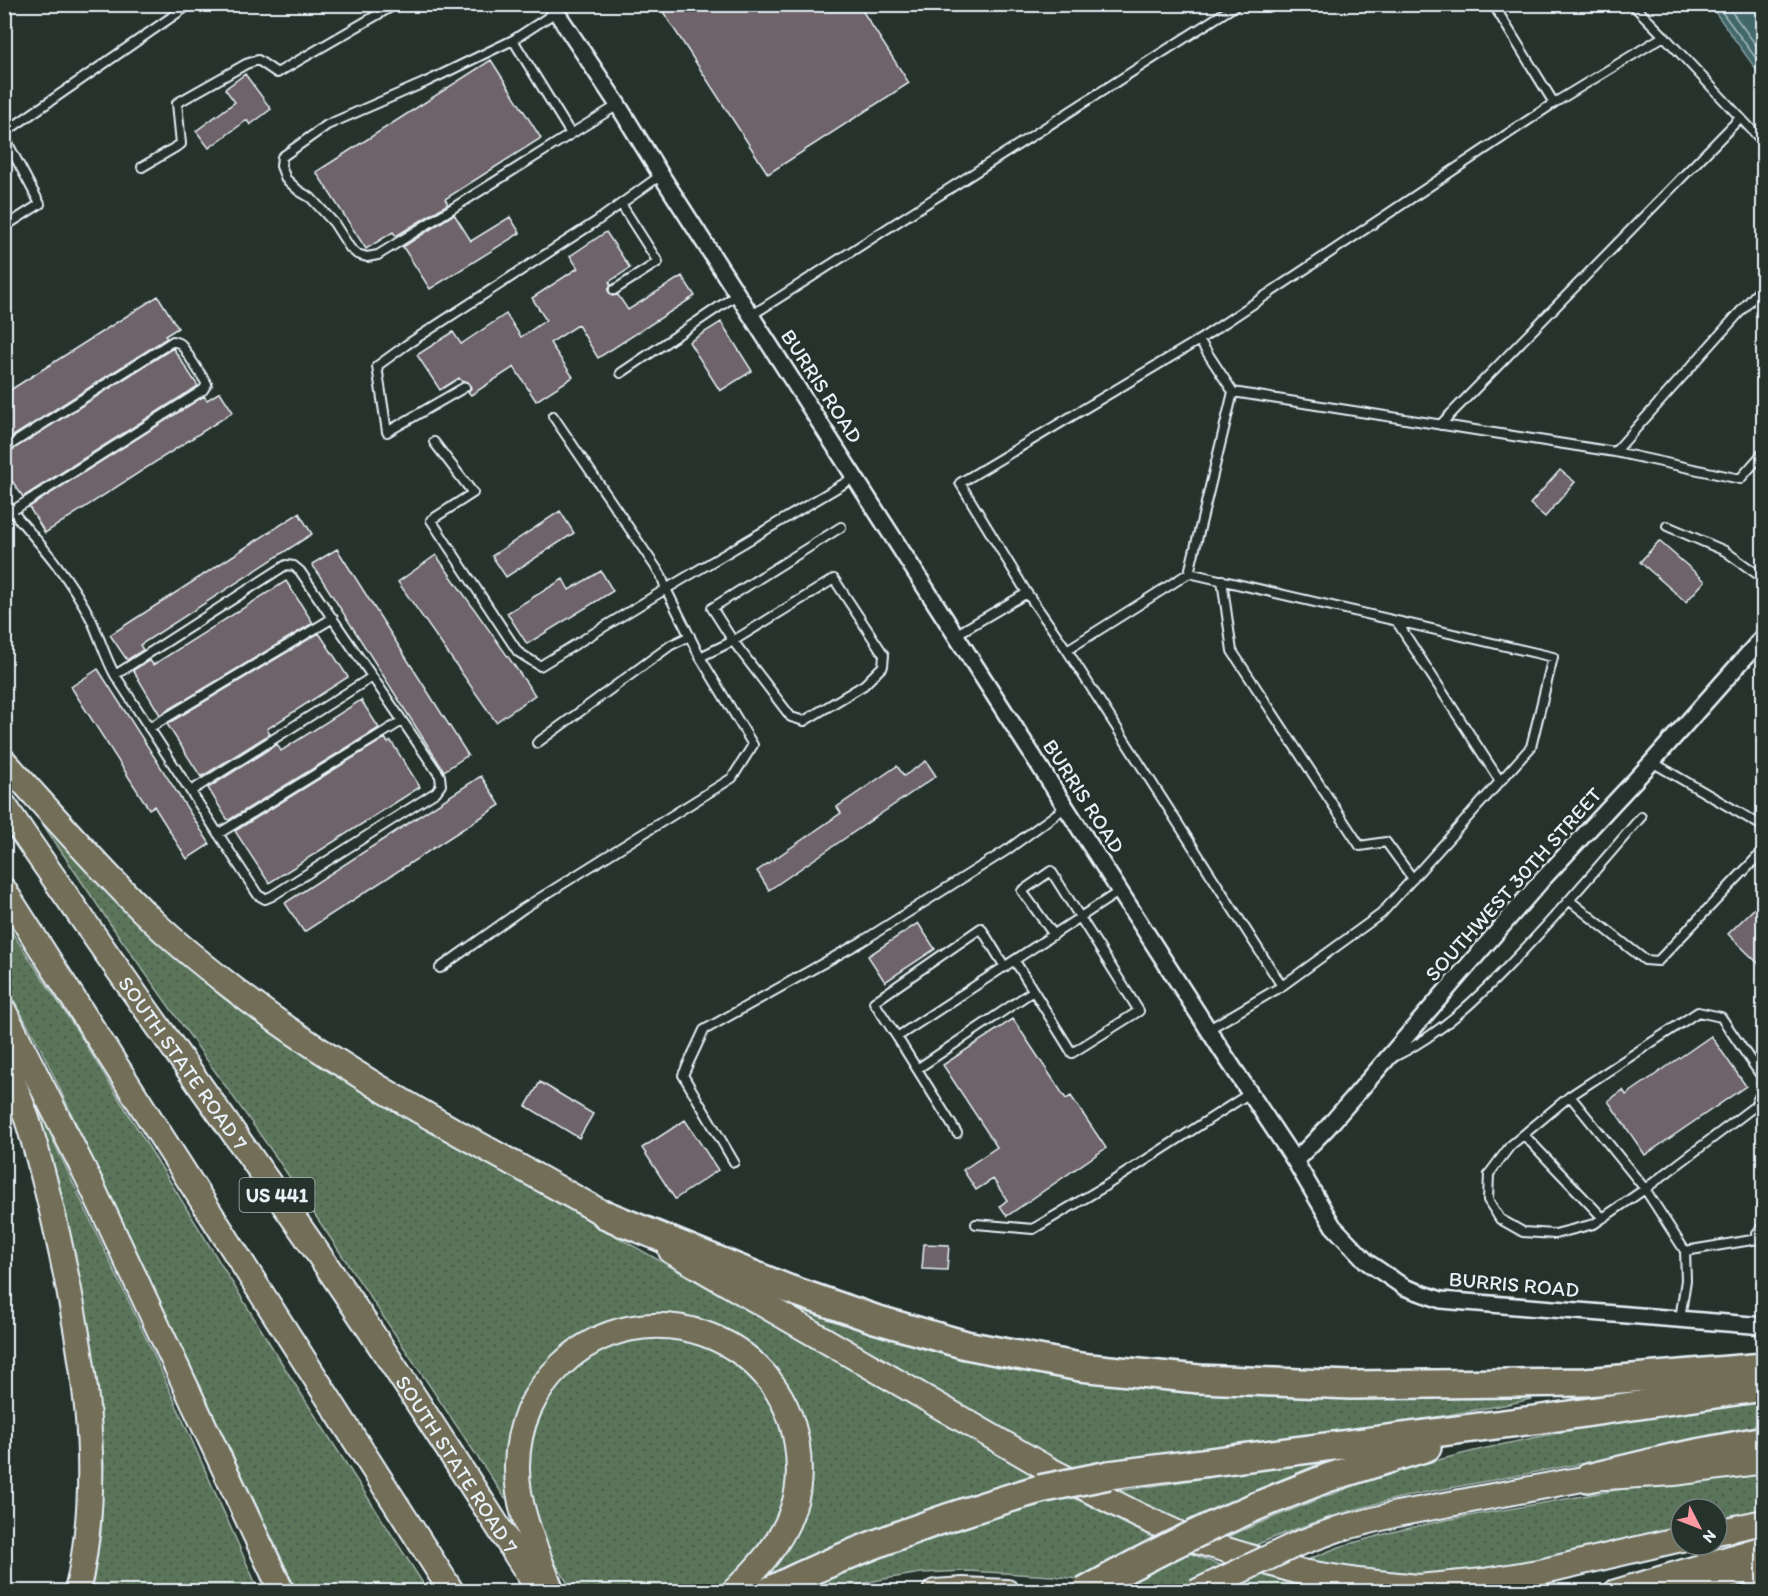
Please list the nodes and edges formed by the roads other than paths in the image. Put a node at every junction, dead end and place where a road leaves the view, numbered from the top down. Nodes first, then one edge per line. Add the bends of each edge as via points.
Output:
1 (185, 4) edge
2 (396, 4) edge
3 (1238, 4) edge
4 (1493, 4) edge
5 (1632, 4) edge
6 (554, 8) edge
7 (1664, 36) junction
8 (513, 40) junction
9 (1554, 103) junction
10 (618, 105) junction
11 (1740, 118) junction
12 (571, 134) junction
13 (4, 135) edge
14 (1764, 143) edge
15 (142, 167) dead end
16 (661, 175) junction
17 (621, 204) junction
18 (4, 227) edge
19 (1764, 285) edge
20 (614, 290) dead end
21 (738, 294) junction
22 (752, 315) junction
23 (1199, 340) junction
24 (621, 373) dead end
25 (465, 387) dead end
26 (1233, 392) junction
27 (553, 416) dead end
28 (1440, 424) junction
29 (434, 441) dead end
30 (4, 449) edge
31 (1615, 452) junction
32 (1764, 452) edge
33 (855, 477) junction
34 (4, 502) edge
35 (12, 512) junction
36 (1666, 526) dead end
37 (841, 527) dead end
38 (1189, 573) junction
39 (1764, 579) edge
40 (1222, 580) junction
41 (666, 589) junction
42 (1027, 593) junction
43 (333, 618) junction
44 (1397, 622) junction
45 (957, 634) junction
46 (690, 636) junction
47 (1764, 636) edge
48 (733, 641) junction
49 (1067, 650) junction
50 (700, 657) junction
51 (115, 675) junction
52 (372, 677) junction
53 (402, 721) junction
54 (149, 728) junction
55 (537, 743) dead end
56 (4, 760) edge
57 (1652, 762) junction
58 (1500, 781) junction
59 (191, 791) junction
60 (4, 805) edge
61 (1066, 807) junction
62 (1641, 817) dead end
63 (1764, 827) edge
64 (218, 834) junction
65 (1764, 850) edge
66 (1413, 879) junction
67 (4, 890) edge
68 (1120, 891) junction
69 (1570, 901) junction
70 (1081, 917) junction
71 (1054, 935) junction
72 (1015, 961) junction
73 (1005, 967) junction
74 (440, 968) dead end
75 (1282, 987) junction
76 (1033, 991) junction
77 (4, 1011) edge
78 (1209, 1029) junction
79 (897, 1037) junction
80 (4, 1058) edge
81 (1385, 1062) junction
82 (917, 1069) junction
83 (1764, 1080) edge
84 (1764, 1086) edge
85 (1250, 1094) junction
86 (1570, 1096) junction
87 (957, 1133) dead end
88 (1524, 1135) junction
89 (1295, 1161) junction
90 (734, 1162) dead end
91 (1645, 1189) junction
92 (606, 1215) junction
93 (1603, 1218) junction
94 (976, 1224) dead end
95 (1764, 1225) edge
96 (1761, 1240) edge
97 (1685, 1251) junction
98 (1680, 1319) junction
99 (1764, 1326) edge
100 (1764, 1367) edge
101 (1764, 1387) edge
102 (1542, 1419) junction
103 (1764, 1440) edge
104 (1764, 1461) edge
105 (1588, 1478) junction
106 (1764, 1522) edge
107 (1729, 1529) edge
108 (1669, 1542) edge
109 (1764, 1548) edge
110 (1764, 1564) edge
111 (1764, 1590) edge
112 (77, 1592) edge
113 (282, 1592) edge
114 (452, 1592) edge
115 (540, 1592) edge
116 (552, 1592) edge
117 (733, 1592) edge
118 (767, 1592) edge
119 (935, 1592) edge
120 (1007, 1592) edge
121 (1084, 1592) edge
122 (1196, 1592) edge
123 (1616, 1592) edge
124 (1669, 1592) edge
125 (1758, 1592) edge

1 - 13 lane via 186,7
2 - 15 lane via 277,73 258,60 177,103 181,144
3 - 22 lane
4 - 9 lane
5 - 7 lane
6 - 8 lane
6 - 10 street, BURRIS ROAD
7 - 9 lane
7 - 11 lane
8 - 12 lane
8 - 12 lane via 327,125 282,157 286,179 311,198 350,248 367,257 378,255
9 - 23 lane
10 - 12 lane
10 - 16 street, BURRIS ROAD
11 - 14 lane
11 - 28 lane
13 - 18 lane via 40,204
16 - 17 lane
16 - 21 street, BURRIS ROAD
17 - 20 lane via 658,262
17 - 25 lane via 377,366 387,432
19 - 31 lane
21 - 22 street, BURRIS ROAD
21 - 24 lane
22 - 33 street, BURRIS ROAD
23 - 26 lane
23 - 42 lane via 960,483
26 - 28 lane
26 - 38 lane
27 - 41 lane via 661,575
28 - 31 lane
29 - 41 lane via 473,493 431,519 518,652 540,666
30 - 35 lane via 173,341 182,344 207,384
31 - 32 lane via 1740,479
33 - 41 lane
33 - 45 street, BURRIS ROAD
34 - 35 lane
35 - 51 lane via 66,576 91,619
36 - 39 lane via 1725,551
37 - 48 lane via 712,608
38 - 40 lane
38 - 49 lane
40 - 44 lane
40 - 66 lane via 1232,651 1360,846 1386,842
41 - 46 lane
42 - 45 lane
42 - 49 lane
43 - 51 lane via 300,571 286,565
43 - 52 lane
43 - 54 lane
44 - 58 lane
44 - 58 lane via 1553,657 1531,747
45 - 61 street, BURRIS ROAD
46 - 50 lane
46 - 55 lane via 671,645
47 - 57 street, SOUTHWEST 30TH STREET
48 - 48 lane via 791,717 804,721 864,685 883,666 884,655 834,579
48 - 50 lane
49 - 75 lane
50 - 74 lane via 753,745 732,778 524,908
51 - 54 lane
52 - 53 lane
52 - 59 lane
53 - 64 lane
53 - 64 lane via 440,776 441,785 436,792 272,897 258,895
54 - 59 lane
56 - 92 main road via 157,925 238,992 320,1051
57 - 63 lane
57 - 81 street, SOUTHWEST 30TH STREET via 1541,881
58 - 66 lane
59 - 64 lane
60 - 115 main road, SOUTH STATE ROAD 7 / US 441 via 327,1266
61 - 68 street, BURRIS ROAD
61 - 90 lane via 1008,850 861,942 704,1030 683,1076
62 - 69 lane
65 - 69 lane via 1658,961 1645,960
66 - 75 lane via 1382,914
67 - 114 main road, US 441
68 - 70 lane
68 - 78 street, BURRIS ROAD
69 - 81 lane via 1477,999 1416,1047
70 - 71 lane
70 - 71 lane via 1051,871 1022,891
70 - 76 lane via 1139,1011 1072,1053
71 - 72 lane
72 - 73 lane
72 - 76 lane
73 - 79 lane
73 - 79 lane via 981,928 874,1002
75 - 78 lane
76 - 82 lane
77 - 113 main road via 88,1178
78 - 85 street, BURRIS ROAD
79 - 82 lane
80 - 112 main road via 28,1122 56,1224 76,1325 90,1428 92,1495
81 - 89 street, SOUTHWEST 30TH STREET
82 - 87 lane
83 - 86 lane via 1721,1017 1698,1012
84 - 91 lane via 1755,1106
85 - 89 street, BURRIS ROAD
85 - 94 lane via 1033,1229
86 - 88 lane
86 - 91 lane
88 - 93 lane
88 - 93 lane via 1510,1146 1489,1174 1488,1200 1500,1220 1523,1232 1556,1234
89 - 98 street, BURRIS ROAD via 1333,1226 1367,1262 1404,1287 1441,1300
91 - 93 lane
91 - 97 lane
92 - 100 highway via 788,1289 875,1319 966,1345 1080,1367 1199,1379 1351,1385 1586,1382
92 - 108 main road via 1048,1469 1190,1539 1248,1557 1296,1571 1418,1587 1544,1571
95 - 96 lane via 1757,1233
96 - 97 lane
97 - 98 lane via 1686,1280
98 - 99 street, BURRIS ROAD
101 - 102 highway
102 - 118 highway, bridge via 1109,1475 1040,1489 883,1540
102 - 121 highway, bridge via 1423,1448 1327,1478 1205,1528
103 - 105 highway
104 - 105 main road via 1674,1473
105 - 122 main road, bridge via 1338,1529
106 - 107 main road
109 - 123 main road
110 - 124 highway
111 - 125 highway
116 - 117 main road via 522,1505 517,1468 519,1434 532,1400 573,1353 603,1336 632,1327 666,1326 700,1331 742,1353 763,1371 782,1398 794,1429 799,1459 793,1508 759,1567
119 - 120 main road

